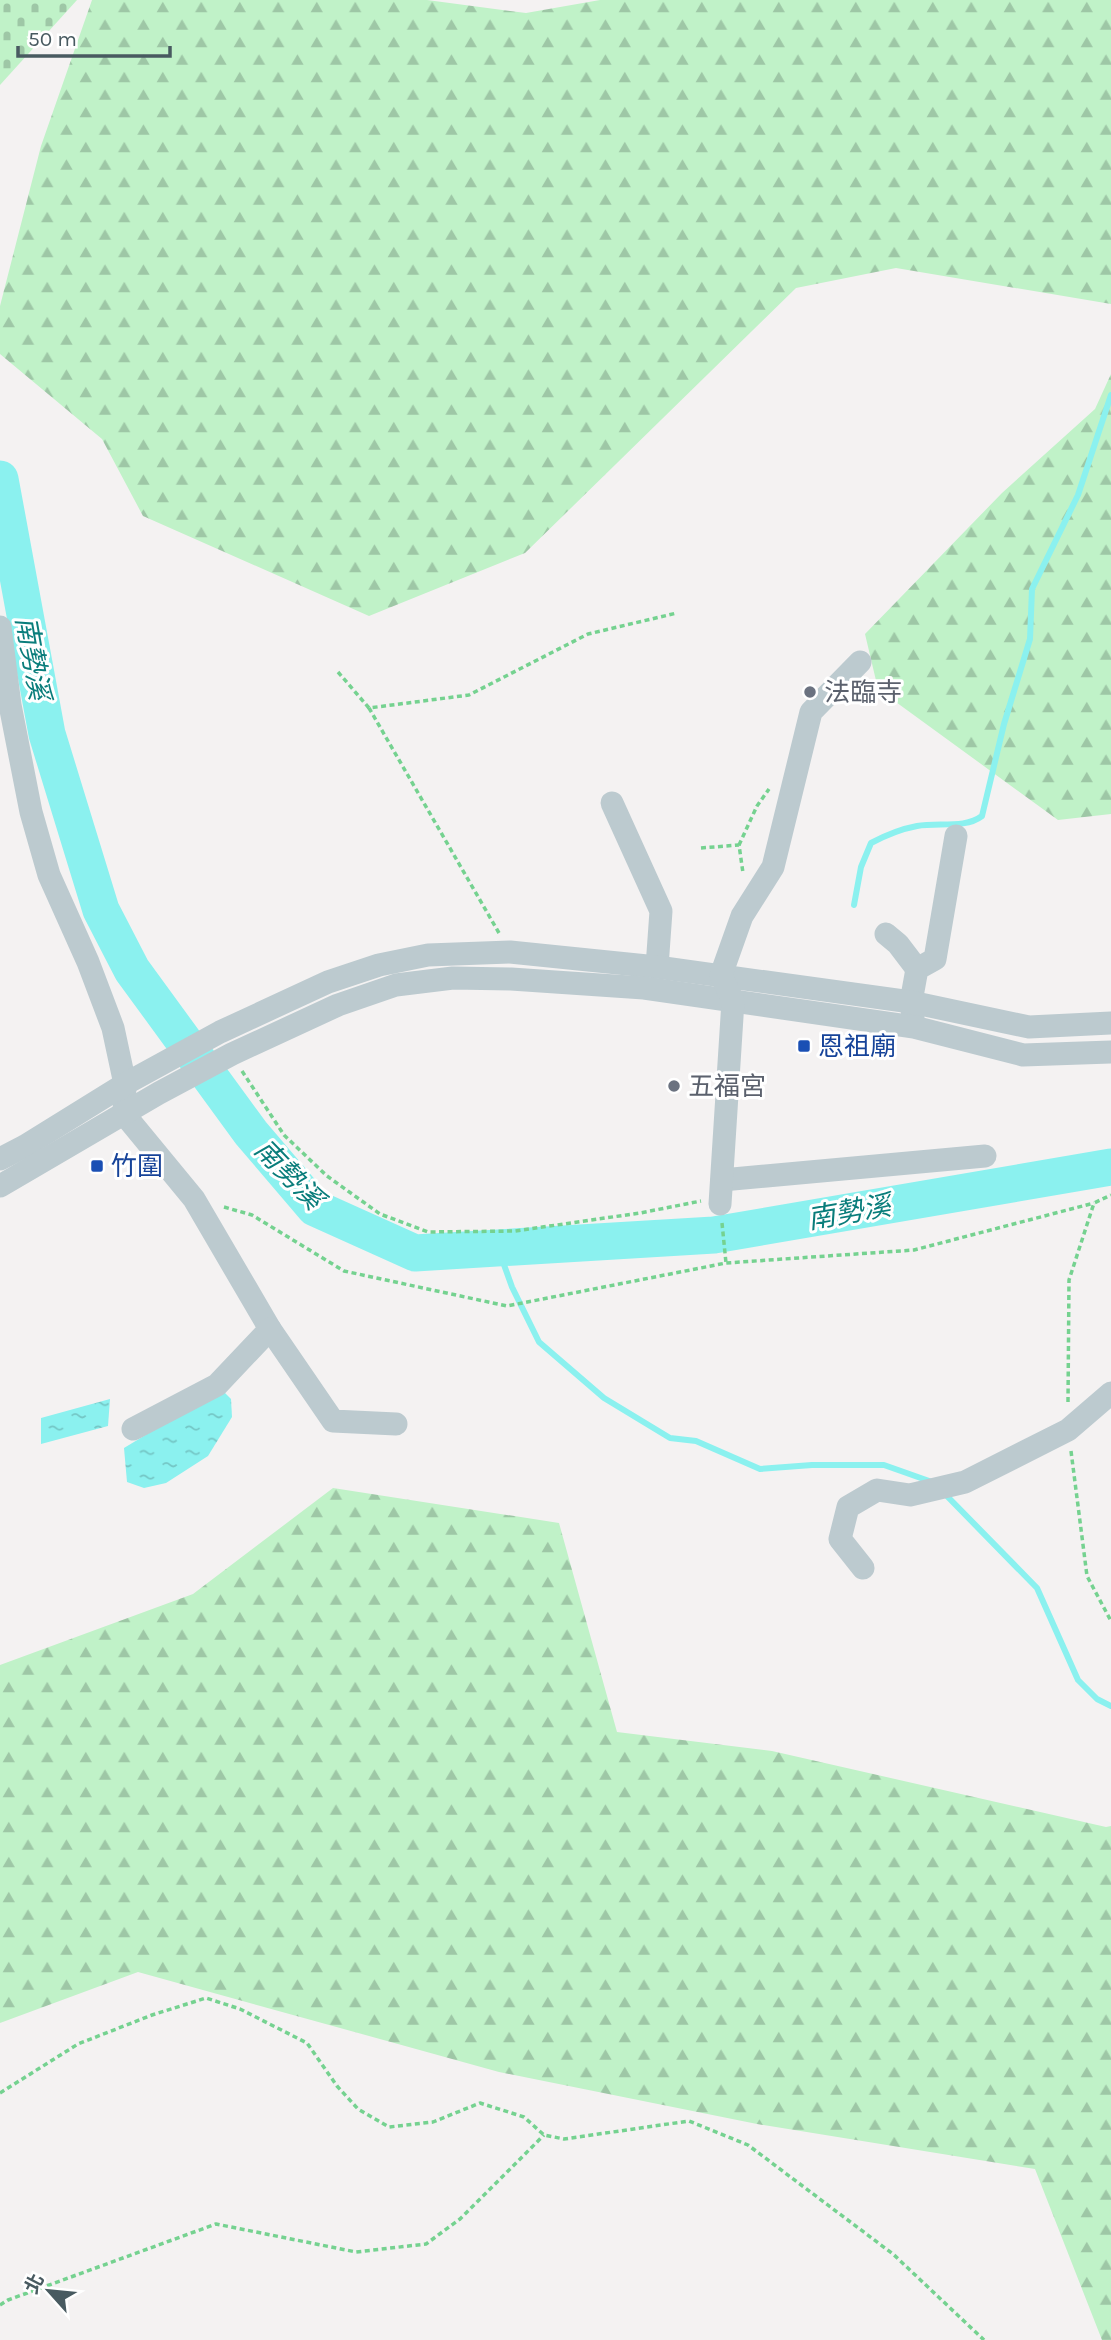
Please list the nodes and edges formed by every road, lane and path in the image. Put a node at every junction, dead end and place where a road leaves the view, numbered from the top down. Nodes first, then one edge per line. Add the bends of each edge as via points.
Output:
1 (677, 613) dead end
2 (0, 627) edge
3 (860, 662) dead end
4 (338, 673) dead end
5 (369, 708) junction
6 (772, 785) dead end
7 (612, 803) dead end
8 (956, 836) dead end
9 (739, 845) junction
10 (701, 848) dead end
11 (742, 881) dead end
12 (886, 934) dead end
13 (510, 951) junction
14 (657, 967) junction
15 (917, 969) junction
16 (721, 975) junction
17 (511, 979) junction
18 (733, 1001) junction
19 (911, 1002) junction
20 (1111, 1023) edge
21 (914, 1027) junction
22 (1111, 1052) edge
23 (228, 1057) junction
24 (125, 1084) junction
25 (124, 1114) junction
26 (985, 1156) dead end
27 (0, 1159) edge
28 (0, 1186) edge
29 (721, 1194) junction
30 (194, 1199) junction
31 (1094, 1203) dead end
32 (726, 1263) junction
33 (270, 1329) junction
34 (1111, 1394) edge
35 (396, 1424) dead end
36 (133, 1429) dead end
37 (863, 1568) dead end
38 (0, 2093) edge
39 (544, 2135) junction
40 (0, 2305) edge
41 (984, 2340) edge

1 - 5 path via 588,634 469,695
2 - 24 street via 31,812 49,875 113,1028
3 - 16 street via 811,712 773,867 743,916
4 - 5 path
5 - 13 path
6 - 9 path
7 - 14 street via 662,911
8 - 15 street via 935,959
9 - 10 path
9 - 11 path
12 - 15 street
13 - 14 street
13 - 17 street
13 - 24 street via 428,955 328,982 220,1032
14 - 16 street
15 - 19 street
16 - 18 street
16 - 19 street
17 - 18 street via 644,988
17 - 23 street via 453,978 396,985 338,1005
18 - 21 street
18 - 29 street
19 - 20 street via 1029,1027
19 - 21 street
21 - 22 street via 1023,1055
23 - 25 street
23 - 29 path via 284,1135 327,1176 380,1214 428,1232 515,1231 639,1213
24 - 25 street
24 - 27 street
25 - 28 street
25 - 30 street
26 - 29 street
29 - 32 path
30 - 32 path via 252,1215 344,1271 506,1306
30 - 33 street
31 - 32 path via 914,1250
33 - 35 street via 334,1421
33 - 36 street via 217,1385
34 - 37 street via 1068,1430 965,1482 910,1495 877,1490 848,1507 841,1539
38 - 39 path via 78,2044 206,1998 240,2008 307,2043 358,2109 389,2127 433,2122 480,2103 524,2117
39 - 40 path via 460,2219 425,2244 356,2252 216,2224
39 - 41 path via 564,2139 690,2121 748,2144 893,2254

